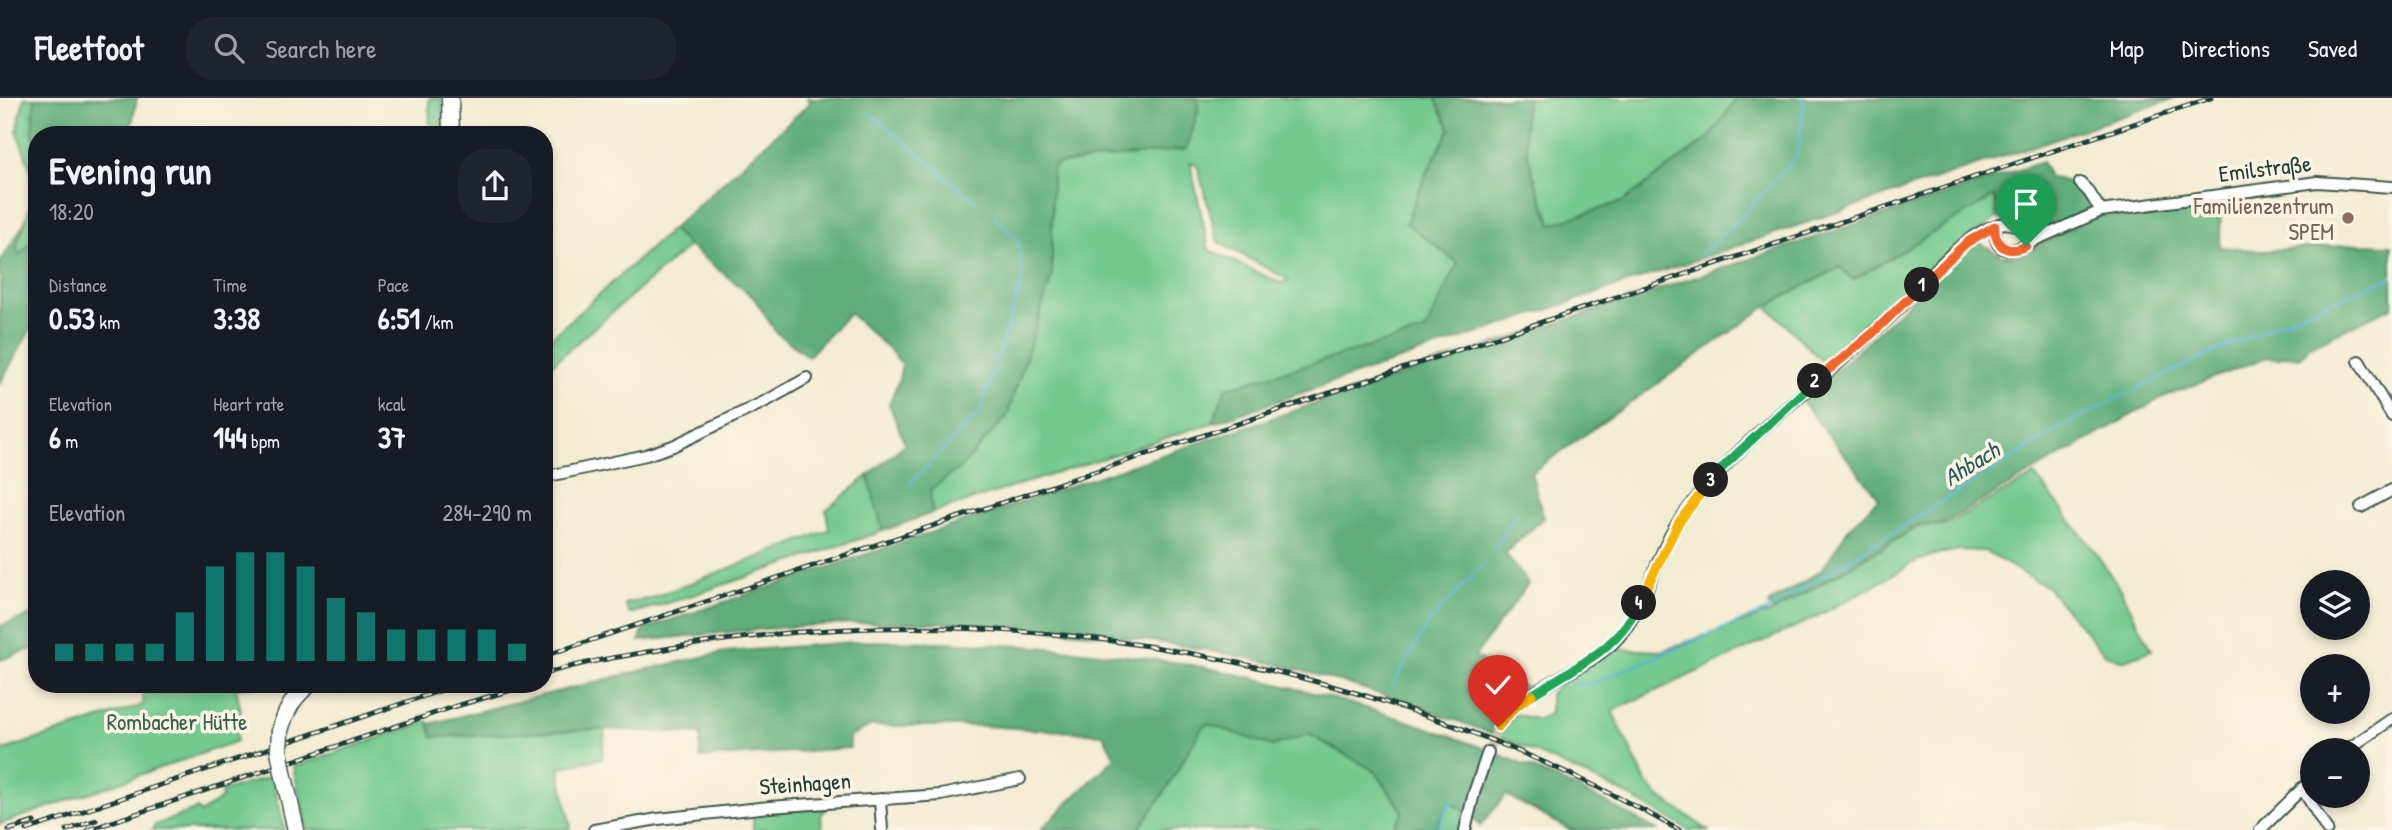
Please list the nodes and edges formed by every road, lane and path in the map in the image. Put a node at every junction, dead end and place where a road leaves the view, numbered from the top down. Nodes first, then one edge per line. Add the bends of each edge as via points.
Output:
1 (450, 98) edge
2 (451, 126) edge
3 (2080, 183) dead end
4 (2392, 187) edge
5 (2101, 211) junction
6 (1995, 226) junction
7 (2037, 239) junction
8 (2359, 361) dead end
9 (807, 378) dead end
10 (2391, 413) edge
11 (553, 475) edge
12 (2392, 490) edge
13 (2361, 507) dead end
14 (299, 693) edge
15 (2392, 719) edge
16 (1498, 727) tunnel mouth
17 (2364, 738) edge
18 (1488, 752) tunnel mouth
19 (1020, 779) dead end
20 (2300, 790) edge
21 (880, 799) junction
22 (2314, 808) edge
23 (671, 818) junction
24 (296, 830) edge
25 (594, 830) edge
26 (670, 830) edge
27 (882, 830) edge
28 (1465, 830) edge
29 (2260, 830) edge
30 (2327, 830) edge

1 - 2 street
3 - 5 street
4 - 5 street, Emilstraße via 2317,182
5 - 7 street, Emilstraße
6 - 7 street via 2014,225
6 - 7 street, Emilstraße via 2003,249 2019,249
6 - 16 street via 1966,243 1726,464 1679,522 1633,616 1613,642 1513,709
8 - 10 street
9 - 11 street via 673,446
12 - 13 street
14 - 24 street, bridge via 288,707 279,750
15 - 17 street
18 - 28 street
19 - 21 street, Steinhagen via 941,795
20 - 29 street
21 - 23 street, Steinhagen
21 - 27 street
22 - 30 street
23 - 25 street, Steinhagen
23 - 26 street

